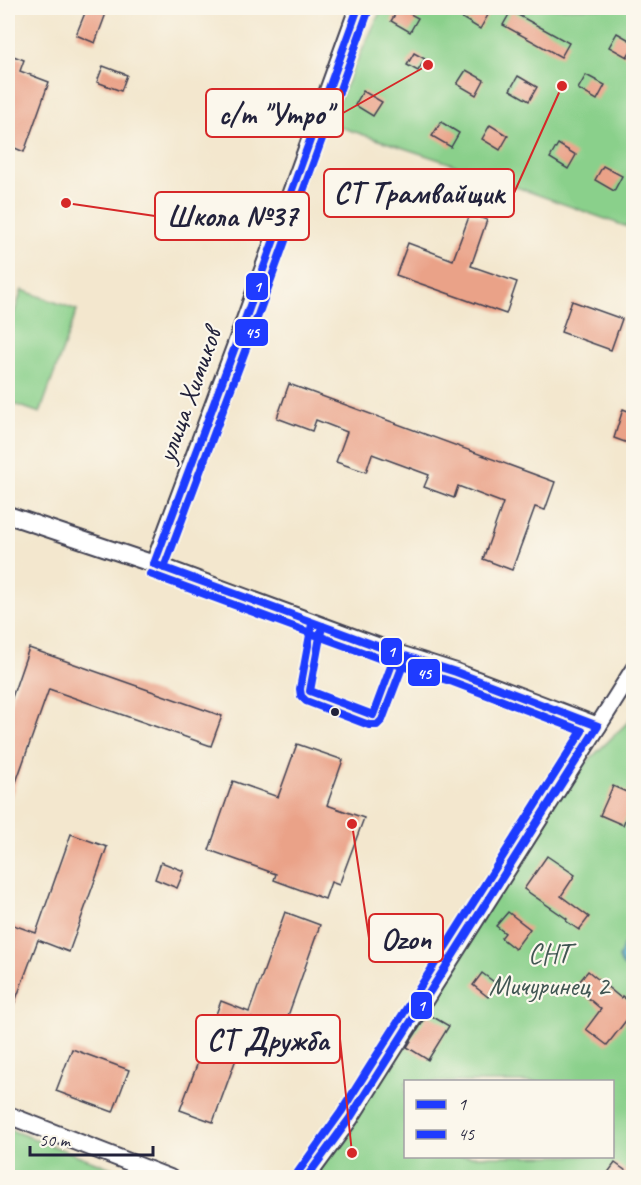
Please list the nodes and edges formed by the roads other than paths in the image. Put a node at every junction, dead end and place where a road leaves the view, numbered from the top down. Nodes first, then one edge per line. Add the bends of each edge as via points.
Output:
1 (358, 8) edge
2 (8, 515) edge
3 (154, 564) junction
4 (633, 669) edge
5 (598, 726) junction
6 (8, 1115) edge
7 (170, 1178) edge
8 (306, 1178) edge

1 - 3 street, улица Химиков
2 - 3 street
3 - 5 street
4 - 5 street
5 - 8 street via 350,1118
6 - 7 street

